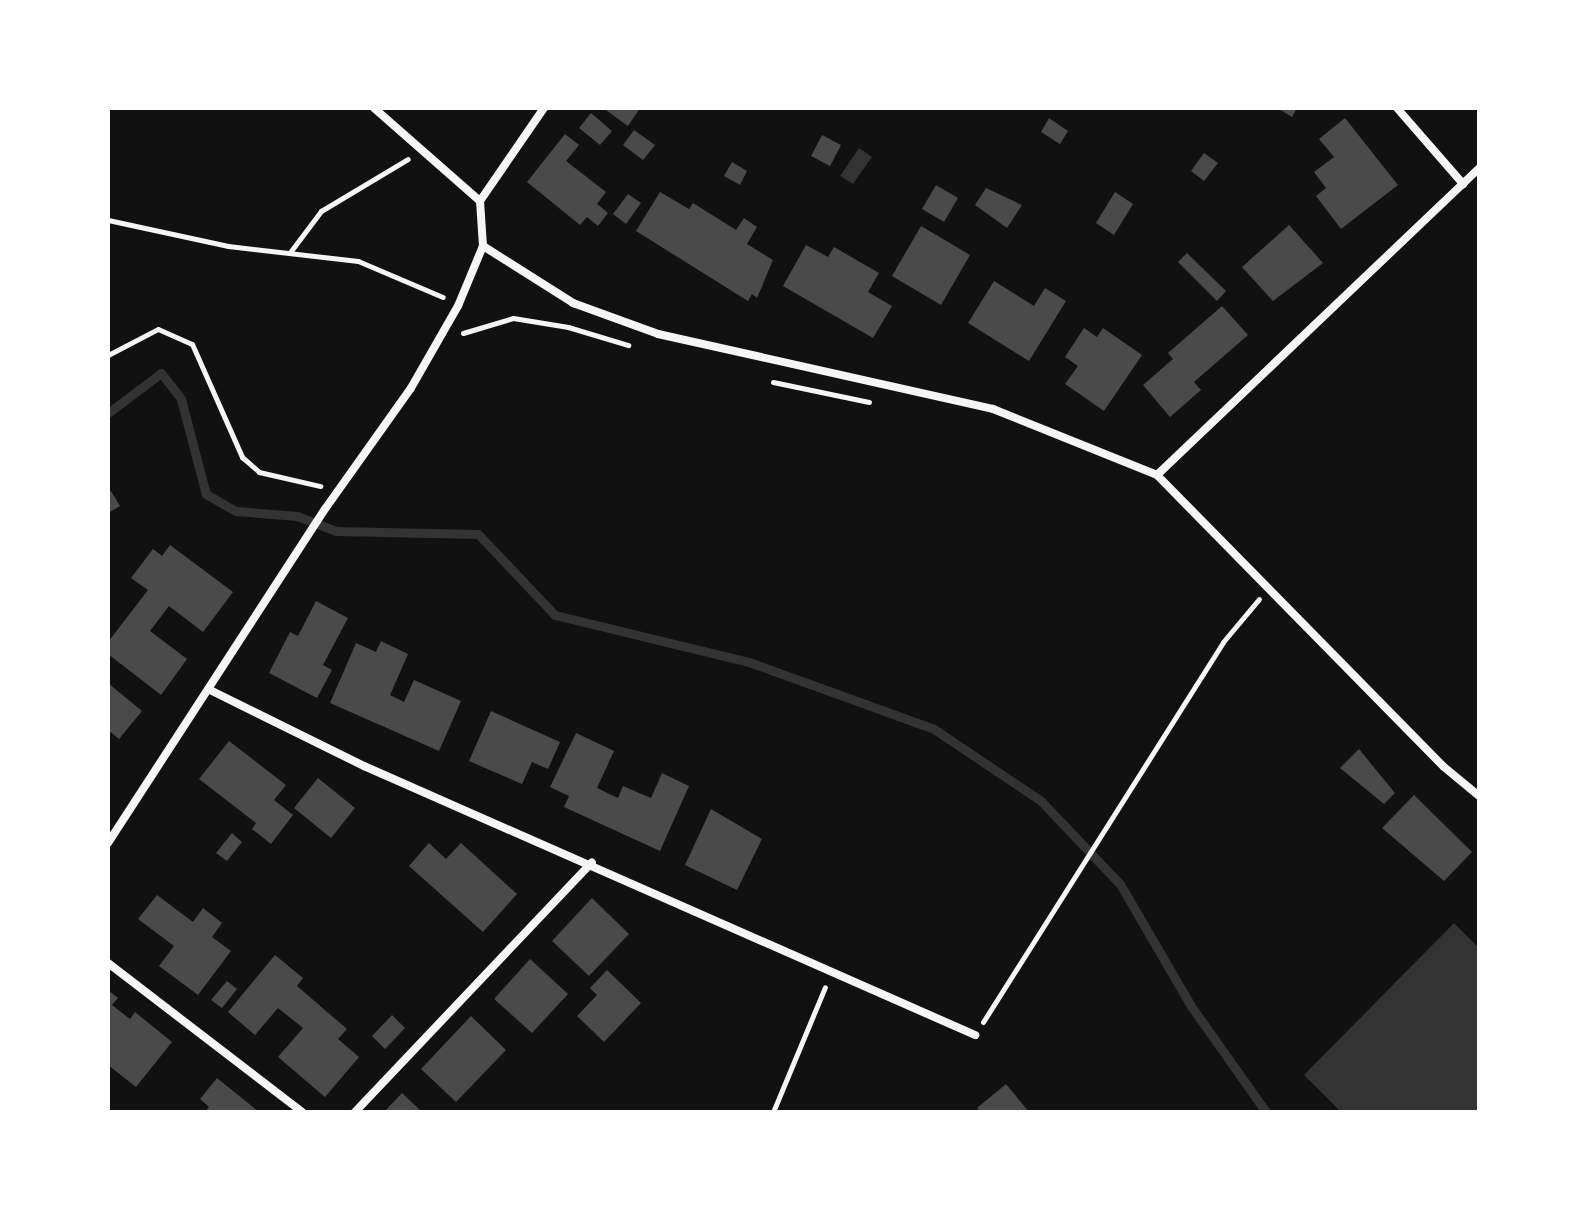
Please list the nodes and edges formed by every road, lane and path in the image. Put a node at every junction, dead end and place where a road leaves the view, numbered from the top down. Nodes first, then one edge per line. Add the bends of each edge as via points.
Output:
1 (374, 108) edge
2 (544, 108) edge
3 (1397, 108) edge
4 (420, 152) junction
5 (1479, 168) edge
6 (1463, 184) junction
7 (480, 201) junction
8 (108, 220) edge
9 (483, 246) junction
10 (291, 251) junction
11 (458, 306) junction
12 (108, 355) edge
13 (1157, 475) junction
14 (342, 491) junction
15 (1268, 590) junction
16 (210, 690) junction
17 (1479, 796) edge
18 (108, 843) edge
19 (592, 862) junction
20 (108, 963) edge
21 (830, 975) junction
22 (975, 1035) joint
23 (302, 1112) edge
24 (355, 1112) edge
25 (773, 1112) edge

1 - 4 street
2 - 7 street
3 - 6 street
4 - 7 street
4 - 10 path via 321,211
5 - 6 street
6 - 13 street
7 - 9 street
8 - 10 path via 228,246
9 - 11 street
9 - 13 street via 573,303 658,334 993,409
10 - 11 path via 358,261 418,283
11 - 14 street
12 - 14 path via 158,329 192,344 242,457 259,472
13 - 15 street
14 - 16 street via 325,509
15 - 17 street
15 - 22 path via 1223,642
16 - 18 street
16 - 19 street via 364,766
19 - 21 street
19 - 24 street
20 - 23 street
21 - 22 street
21 - 25 path

